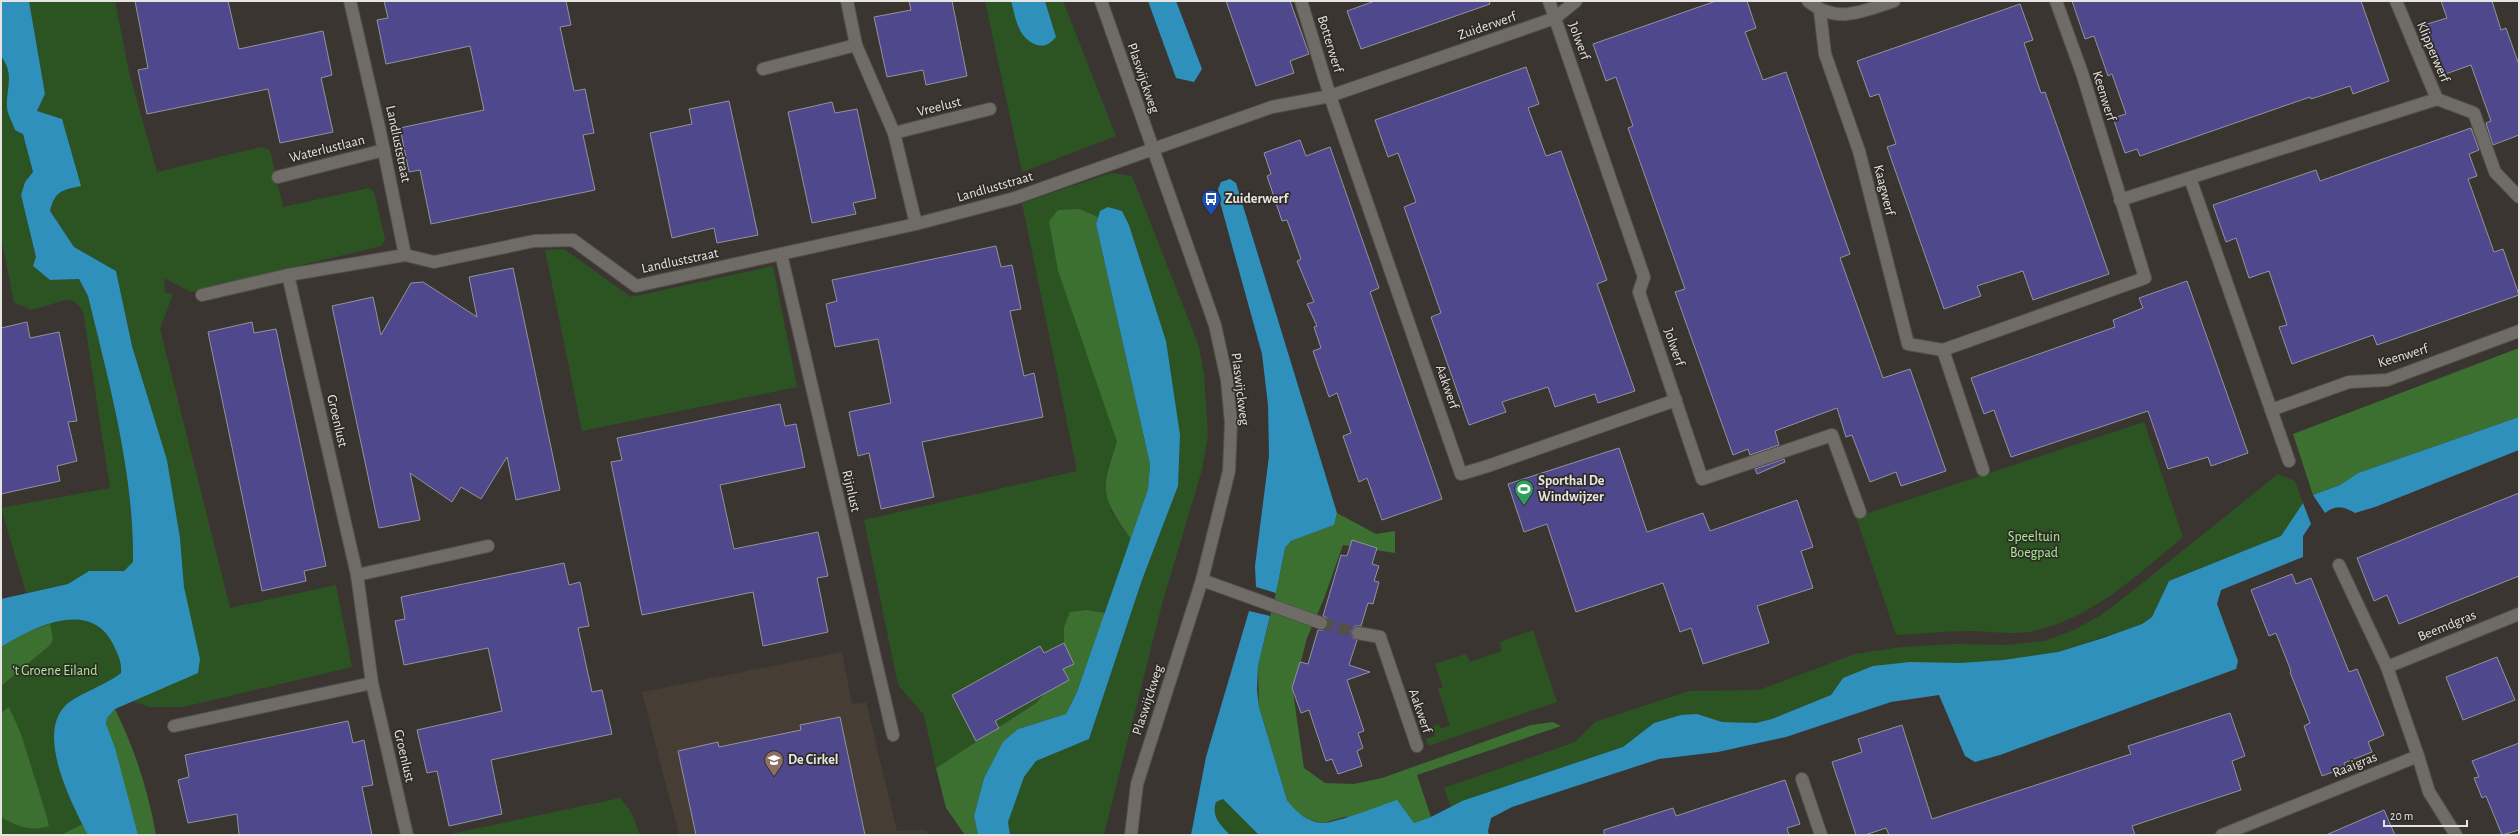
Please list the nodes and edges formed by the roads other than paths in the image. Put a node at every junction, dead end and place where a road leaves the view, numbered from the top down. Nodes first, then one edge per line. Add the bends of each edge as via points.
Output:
1 (350, 1) edge
2 (847, 1) edge
3 (1101, 1) edge
4 (1301, 1) edge
5 (1549, 1) edge
6 (1576, 1) edge
7 (1808, 1) edge
8 (1894, 1) edge
9 (2056, 1) edge
10 (2396, 1) edge
11 (1820, 11) junction
12 (1554, 18) junction
13 (856, 45) junction
14 (763, 69) dead end
15 (1330, 96) junction
16 (2437, 99) junction
17 (990, 109) dead end
18 (894, 133) junction
19 (384, 150) junction
20 (1152, 150) junction
21 (278, 177) dead end
22 (2190, 178) junction
23 (2519, 197) edge
24 (2120, 200) junction
25 (916, 224) junction
26 (781, 254) junction
27 (405, 255) junction
28 (288, 275) junction
29 (2146, 278) joint
30 (202, 295) dead end
31 (2519, 331) edge
32 (1943, 350) junction
33 (1676, 400) junction
34 (2271, 410) junction
35 (2289, 461) dead end
36 (1983, 470) dead end
37 (1860, 512) dead end
38 (488, 546) dead end
39 (2339, 565) dead end
40 (357, 575) junction
41 (1202, 580) junction
42 (2519, 614) edge
43 (1321, 622) tunnel mouth
44 (1358, 633) tunnel mouth
45 (2387, 667) junction
46 (372, 683) junction
47 (174, 726) dead end
48 (893, 735) dead end
49 (1417, 746) dead end
50 (2418, 756) junction
51 (1802, 779) dead end
52 (407, 835) edge
53 (1131, 835) edge
54 (1821, 835) edge
55 (2222, 835) edge
56 (2456, 835) edge

1 - 19 street, Landluststraat
2 - 13 street
3 - 20 street, Plaswijckweg
4 - 15 street, Botterwerf
5 - 12 street, Jolwerf
6 - 12 street, Zuiderwerf
7 - 11 street
8 - 11 street via 1851,16
9 - 24 street, Keenwerf via 2082,73
10 - 16 street, Klipperwerf
11 - 32 street, Kaagwerf via 1825,54 1859,151 1908,344
12 - 15 street, Zuiderwerf
12 - 33 street, Jolwerf via 1644,276 1639,292
13 - 14 street
13 - 18 street
15 - 20 street, Zuiderwerf via 1272,106
15 - 33 street, Aakwerf via 1461,474
16 - 22 street
16 - 23 street, Klipperwerf via 2474,113 2495,172
17 - 18 street, Vreelust
18 - 25 street
19 - 21 street, Waterlustlaan
19 - 27 street, Landluststraat
20 - 25 street, Landluststraat via 1016,198
20 - 41 street, Plaswijckweg via 1202,283 1227,380 1231,423 1229,471
22 - 24 street
22 - 34 street
24 - 29 street, Keenwerf
25 - 26 street, Landluststraat
26 - 27 street, Landluststraat via 636,286 573,240 534,240 434,262
26 - 48 street, Rijnlust
27 - 28 street
28 - 30 street
28 - 40 street, Groenlust
29 - 32 street, Kaagwerf
31 - 34 street, Keenwerf via 2387,380 2349,382
32 - 36 street
33 - 37 street, Jolwerf via 1702,479 1832,435
34 - 35 street
38 - 40 street
39 - 45 street
40 - 46 street, Groenlust
41 - 43 street
41 - 53 street, Plaswijckweg via 1137,784
42 - 45 street, Beemdgras
44 - 49 street, Aakwerf via 1380,637
45 - 50 street
46 - 47 street
46 - 52 street, Groenlust
50 - 55 street, Raaigras
50 - 56 street via 2429,792
51 - 54 street

